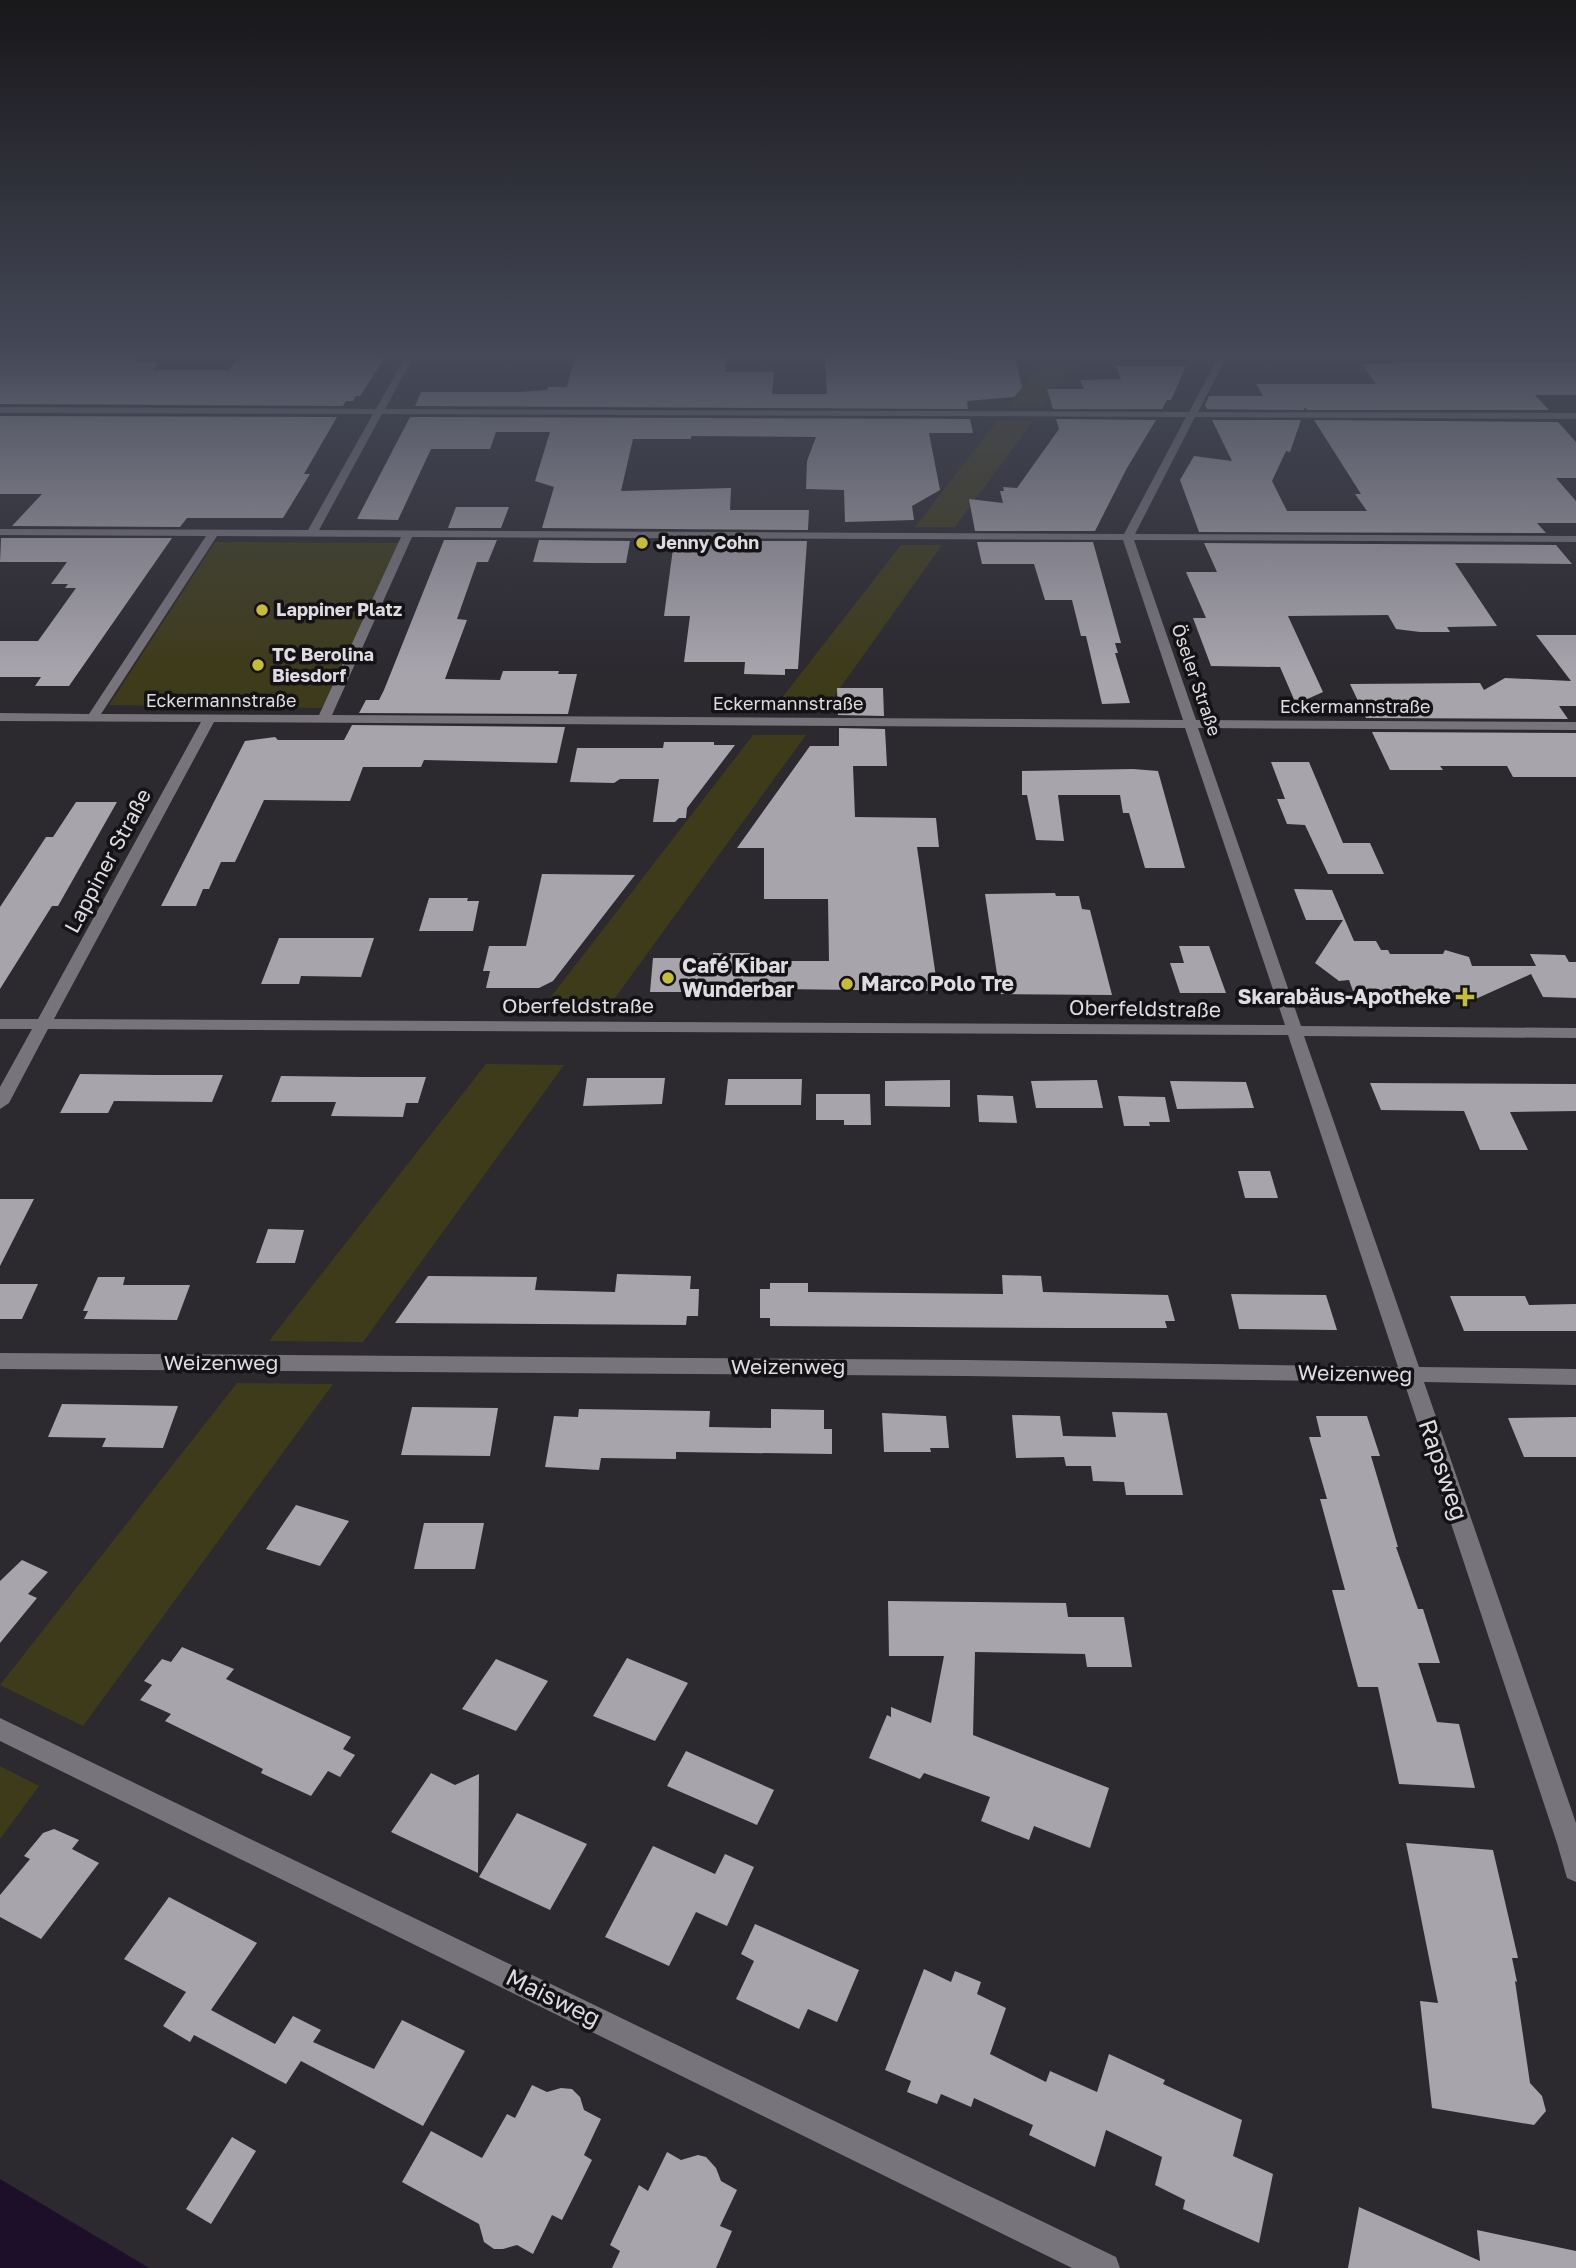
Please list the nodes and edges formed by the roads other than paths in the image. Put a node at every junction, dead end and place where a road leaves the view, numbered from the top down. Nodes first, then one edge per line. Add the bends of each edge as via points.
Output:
1 (353, 460) edge
2 (1169, 460) edge
3 (0, 532) edge
4 (312, 533) junction
5 (213, 534) junction
6 (408, 534) junction
7 (1128, 537) junction
8 (1576, 539) edge
9 (0, 717) edge
10 (92, 718) junction
11 (210, 718) junction
12 (324, 719) junction
13 (1191, 724) junction
14 (1576, 726) edge
15 (0, 1024) edge
16 (43, 1025) junction
17 (1294, 1031) junction
18 (1576, 1033) edge
19 (0, 1103) edge
20 (0, 1361) edge
21 (1411, 1376) junction
22 (1576, 1377) edge
23 (0, 1729) edge
24 (1573, 1843) edge
25 (1576, 1870) edge
26 (1105, 2268) edge

1 - 4 street
2 - 7 street
3 - 5 street
4 - 5 street
4 - 6 street
5 - 10 street
6 - 7 street
6 - 12 street
7 - 8 street
7 - 13 street, Öseler Straße
9 - 10 street, Eckermannstraße
10 - 11 street, Eckermannstraße
11 - 12 street, Eckermannstraße
11 - 16 street, Lappiner Straße
12 - 13 street, Eckermannstraße
13 - 14 street, Eckermannstraße
13 - 17 street, Öseler Straße
15 - 16 street, Oberfeldstraße
16 - 17 street, Oberfeldstraße
16 - 19 street
17 - 18 street, Oberfeldstraße
17 - 21 street, Rapsweg
20 - 21 street, Weizenweg
21 - 22 street, Weizenweg
21 - 24 street, Rapsweg
23 - 26 street, Maisweg
24 - 25 street, Rapsweg

